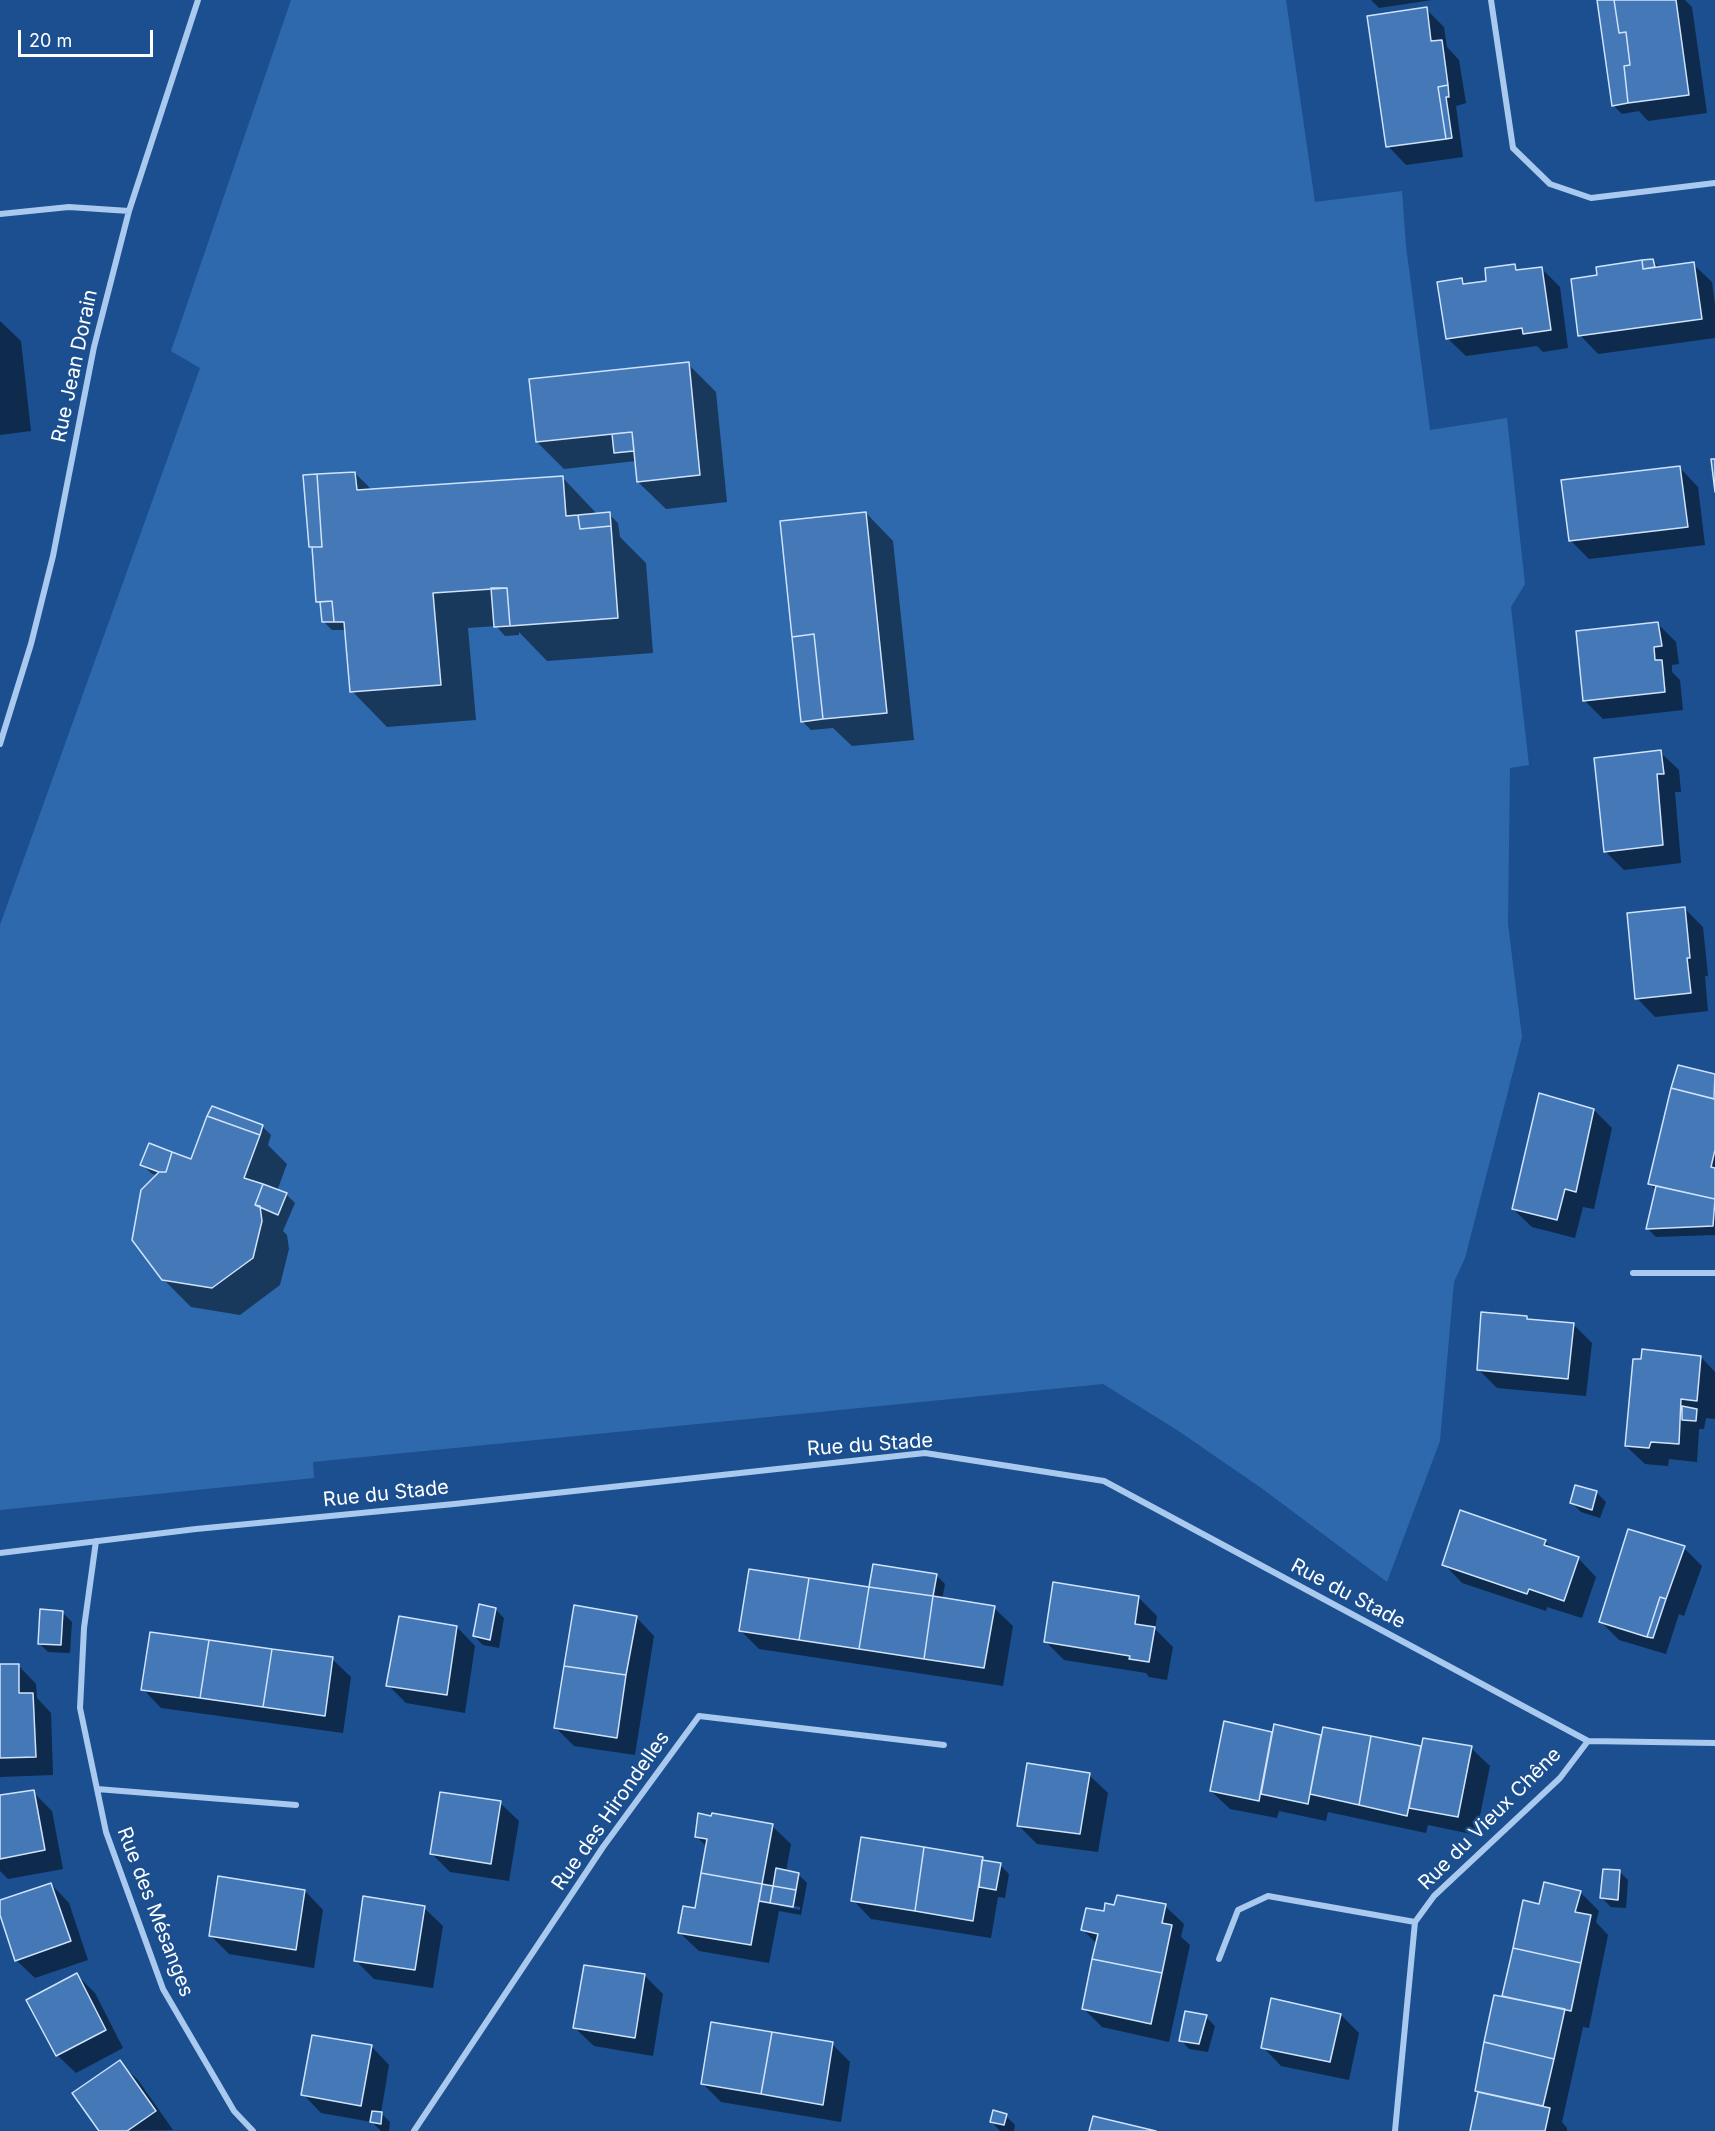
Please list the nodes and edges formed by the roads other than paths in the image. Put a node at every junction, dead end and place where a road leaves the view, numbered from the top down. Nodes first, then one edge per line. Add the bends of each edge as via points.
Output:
1 (198, 0) edge
2 (1491, 0) edge
3 (1715, 183) edge
4 (129, 211) junction
5 (0, 214) edge
6 (0, 744) edge
7 (1633, 1273) dead end
8 (1715, 1273) edge
9 (96, 1541) junction
10 (0, 1553) edge
11 (1588, 1741) junction
12 (1715, 1743) edge
13 (944, 1745) dead end
14 (97, 1789) junction
15 (296, 1805) dead end
16 (1415, 1922) junction
17 (1219, 1959) dead end
18 (253, 2131) edge
19 (414, 2131) edge
20 (1395, 2131) edge

1 - 4 street, Rue Jean Dorain
2 - 3 street via 1513,148 1550,184 1591,198
4 - 5 street via 69,207
4 - 6 street, Rue Jean Dorain via 94,346 32,644
7 - 8 street
9 - 10 street, Rue du Stade
9 - 11 street, Rue du Stade via 925,1453 1104,1481
9 - 14 street, Rue des Mésanges via 84,1628 80,1708
11 - 12 street, Rue du Stade
11 - 16 street, Rue du Vieux Chêne via 1560,1778 1434,1896
13 - 19 street, Rue des Hirondelles via 699,1716 603,1847
14 - 15 street
14 - 18 street, Rue des Mésanges via 106,1832 163,1989 234,2111
16 - 17 street via 1268,1896 1238,1910
16 - 20 street

